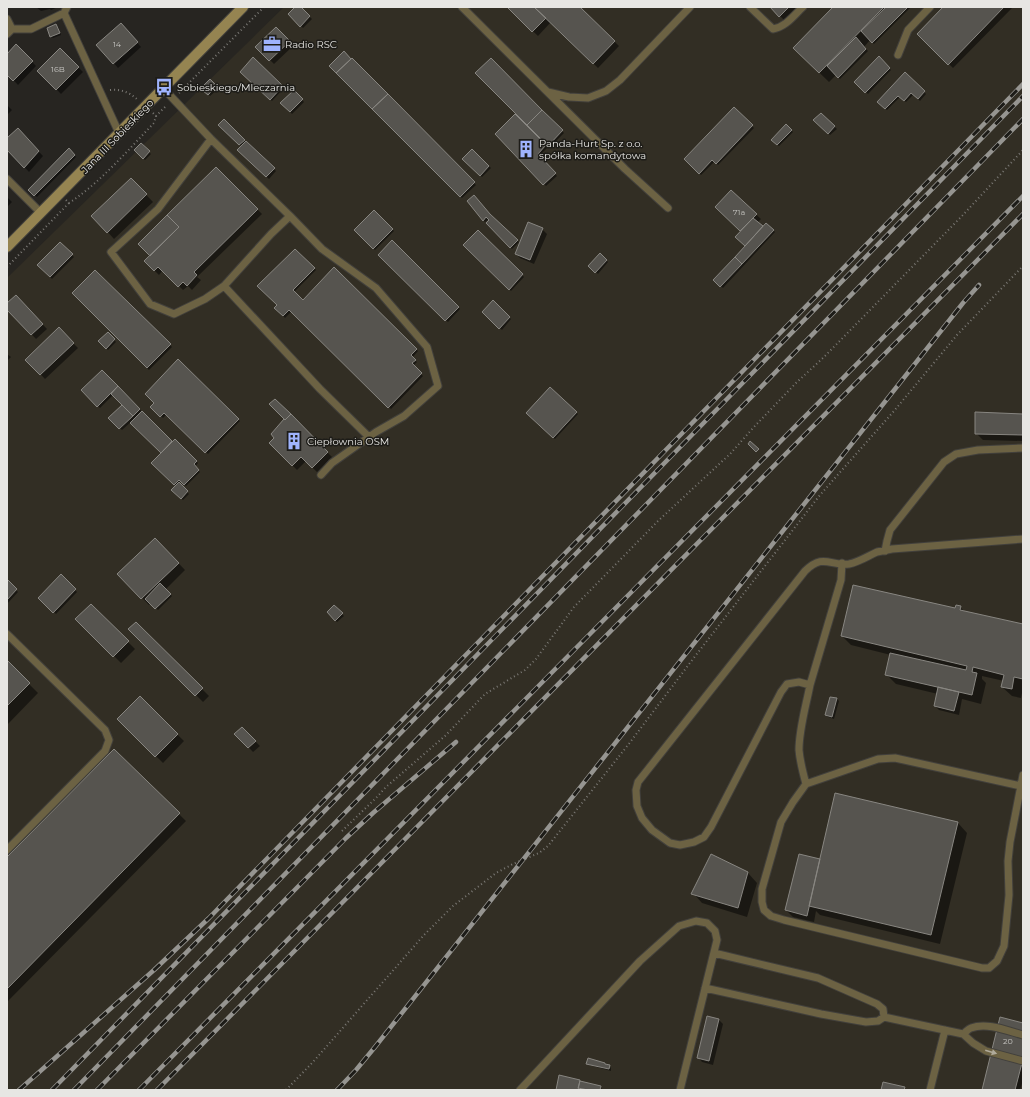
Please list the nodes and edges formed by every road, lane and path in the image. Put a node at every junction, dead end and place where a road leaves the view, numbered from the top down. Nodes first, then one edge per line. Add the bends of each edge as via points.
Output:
1 (243, 7) edge
2 (462, 7) edge
3 (690, 7) edge
4 (750, 7) edge
5 (802, 7) edge
6 (930, 7) edge
7 (66, 10) edge
8 (7, 20) edge
9 (9, 31) edge
10 (898, 55) dead end
11 (163, 88) junction
12 (548, 92) junction
13 (119, 133) junction
14 (211, 139) junction
15 (1023, 150) edge
16 (7, 179) edge
17 (69, 204) dead end
18 (668, 208) dead end
19 (41, 213) junction
20 (290, 216) junction
21 (7, 247) edge
22 (1023, 266) edge
23 (7, 267) edge
24 (224, 286) junction
25 (369, 437) junction
26 (1023, 448) edge
27 (321, 475) dead end
28 (1023, 539) edge
29 (885, 550) junction
30 (842, 564) junction
31 (7, 634) edge
32 (810, 685) junction
33 (1023, 775) edge
34 (806, 784) junction
35 (1022, 786) edge
36 (342, 831) dead end
37 (7, 850) edge
38 (714, 953) junction
39 (705, 988) junction
40 (884, 1017) junction
41 (945, 1030) junction
42 (963, 1034) junction
43 (1023, 1035) edge
44 (1023, 1060) edge
45 (286, 1090) edge
46 (520, 1090) edge
47 (680, 1090) edge
48 (930, 1090) edge

1 - 11 main road, Jana III Sobieskiego
2 - 12 lane
3 - 12 lane via 620,80 606,90 588,98
4 - 5 lane via 773,29 785,24
6 - 10 lane via 908,30
7 - 9 lane via 31,29
7 - 13 lane
8 - 9 lane
11 - 13 main road, Jana III Sobieskiego
11 - 14 lane
12 - 18 lane
13 - 19 main road, Jana III Sobieskiego
14 - 20 lane
14 - 24 lane via 158,209 111,252 150,304 174,314 205,299
15 - 36 path via 730,454 574,607 525,670 485,694 445,736 386,787
16 - 19 lane
17 - 23 path
19 - 21 main road, Jana III Sobieskiego
20 - 24 lane
20 - 25 lane via 322,249 376,288 427,347 438,386 404,416
22 - 45 path via 957,335 820,495 548,846 539,853 496,873 453,906
24 - 25 lane via 320,389
25 - 27 lane via 332,463
26 - 29 lane via 978,450 956,454 944,462 890,530
28 - 29 lane
29 - 30 lane via 859,561
30 - 32 lane via 841,580
30 - 32 lane via 823,561 813,564 805,571 638,782 637,806 642,818 652,830 670,843 680,845 704,838 781,692 787,684 799,682
31 - 37 lane via 105,730 109,740 105,751
32 - 34 lane via 799,751
33 - 35 lane
34 - 35 lane via 878,760 895,758
34 - 35 lane via 781,822 762,889 764,910 771,916 784,920 982,968 989,968 997,961 1004,946 1009,895 1010,842
38 - 39 lane
38 - 40 lane via 818,978 877,1004 883,1009
38 - 46 lane via 717,940 715,931 707,924 696,921 678,926 640,961
39 - 40 lane via 866,1022 878,1021
39 - 47 lane
40 - 41 lane
41 - 42 lane
41 - 48 lane
42 - 43 lane via 970,1028 981,1026
42 -> 44 lane via 986,1051

